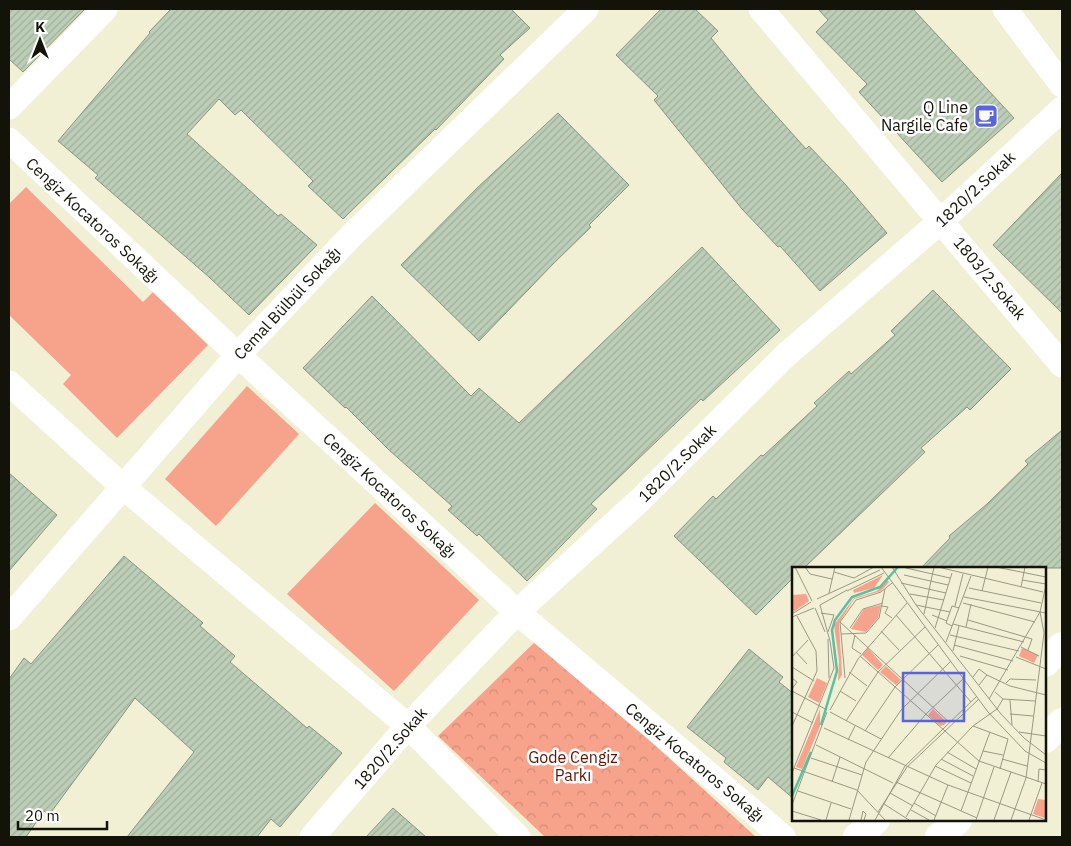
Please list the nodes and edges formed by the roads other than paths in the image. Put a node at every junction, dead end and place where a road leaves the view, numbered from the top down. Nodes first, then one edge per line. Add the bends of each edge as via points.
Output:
1 (105, 9) edge
2 (586, 9) edge
3 (761, 9) edge
4 (1005, 9) edge
5 (1062, 85) edge
6 (9, 107) edge
7 (1062, 109) edge
8 (9, 140) edge
9 (942, 220) junction
10 (238, 355) junction
11 (1062, 365) edge
12 (9, 383) edge
13 (122, 486) junction
14 (517, 612) junction
15 (9, 618) edge
16 (1062, 646) edge
17 (1046, 662) edge
18 (1062, 722) edge
19 (408, 726) junction
20 (1046, 737) edge
21 (875, 821) edge
22 (957, 821) edge
23 (312, 837) edge
24 (518, 837) edge
25 (783, 837) edge
26 (857, 837) edge
27 (939, 837) edge

1 - 6 street
2 - 10 street, Cemal Bülbül Sokağı via 352,235
3 - 9 street, 1803/2.Sokak
4 - 5 street
7 - 9 street, 1820/2.Sokak
8 - 10 street, Cengiz Kocatoros Sokağı
9 - 11 street, 1803/2.Sokak
9 - 14 street, 1820/2.Sokak via 786,355 640,500
10 - 13 street, Cemal Bülbül Sokağı
10 - 14 street, Cengiz Kocatoros Sokağı
12 - 13 street
13 - 15 street, Cemal Bülbül Sokağı
13 - 19 street
14 - 19 street, 1820/2.Sokak
14 - 25 street, Cengiz Kocatoros Sokağı
16 - 17 street
18 - 20 street
19 - 23 street, 1820/2.Sokak
19 - 24 street
21 - 26 street
22 - 27 street

